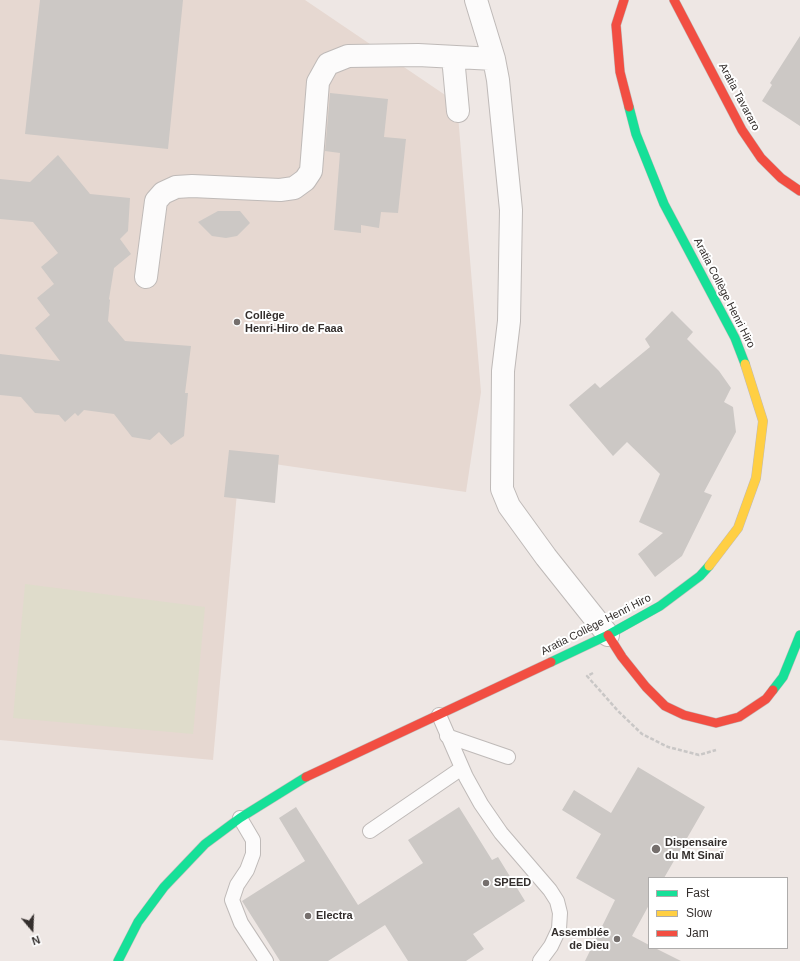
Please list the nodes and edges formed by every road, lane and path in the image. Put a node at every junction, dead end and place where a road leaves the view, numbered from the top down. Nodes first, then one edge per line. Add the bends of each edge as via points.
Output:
1 (476, 0) edge
2 (624, 0) edge
3 (674, 0) edge
4 (454, 57) junction
5 (494, 59) junction
6 (458, 110) dead end
7 (800, 191) edge
8 (146, 277) dead end
9 (608, 635) junction
10 (800, 635) edge
11 (439, 715) junction
12 (447, 736) junction
13 (508, 757) dead end
14 (462, 768) junction
15 (240, 818) junction
16 (370, 831) dead end
17 (118, 961) edge
18 (266, 961) edge
19 (540, 961) edge

1 - 5 street
2 - 9 main road, Aratia Collège Henri Hiro via 616,25 620,72 636,134 664,204 735,338 751,378 763,421 756,478 738,528 727,544 700,576 660,606
3 - 7 main road, Aratia Tavararo via 742,130 760,158 781,178
4 - 5 street
4 - 6 street
4 - 8 street via 348,56 328,64 318,82 311,171 305,180 294,188 280,190 192,186 176,187 163,193 156,201
5 - 9 street via 504,126 511,210 509,321 503,371 502,489 509,506 546,557
9 - 10 main road via 646,687 665,706 684,715 716,723 739,717 766,699 783,677
9 - 11 main road, Aratia Collège Henri Hiro
11 - 12 lane
11 - 15 main road, Aratia Collège Henri Hiro via 305,778
12 - 13 lane
12 - 14 lane
14 - 16 lane
14 - 19 lane via 481,804 501,833 557,901 560,913 559,929
15 - 17 main road, Aratia Collège Henri Hiro via 205,844 164,887 138,922
15 - 18 lane via 253,840 253,854 232,900 241,922

